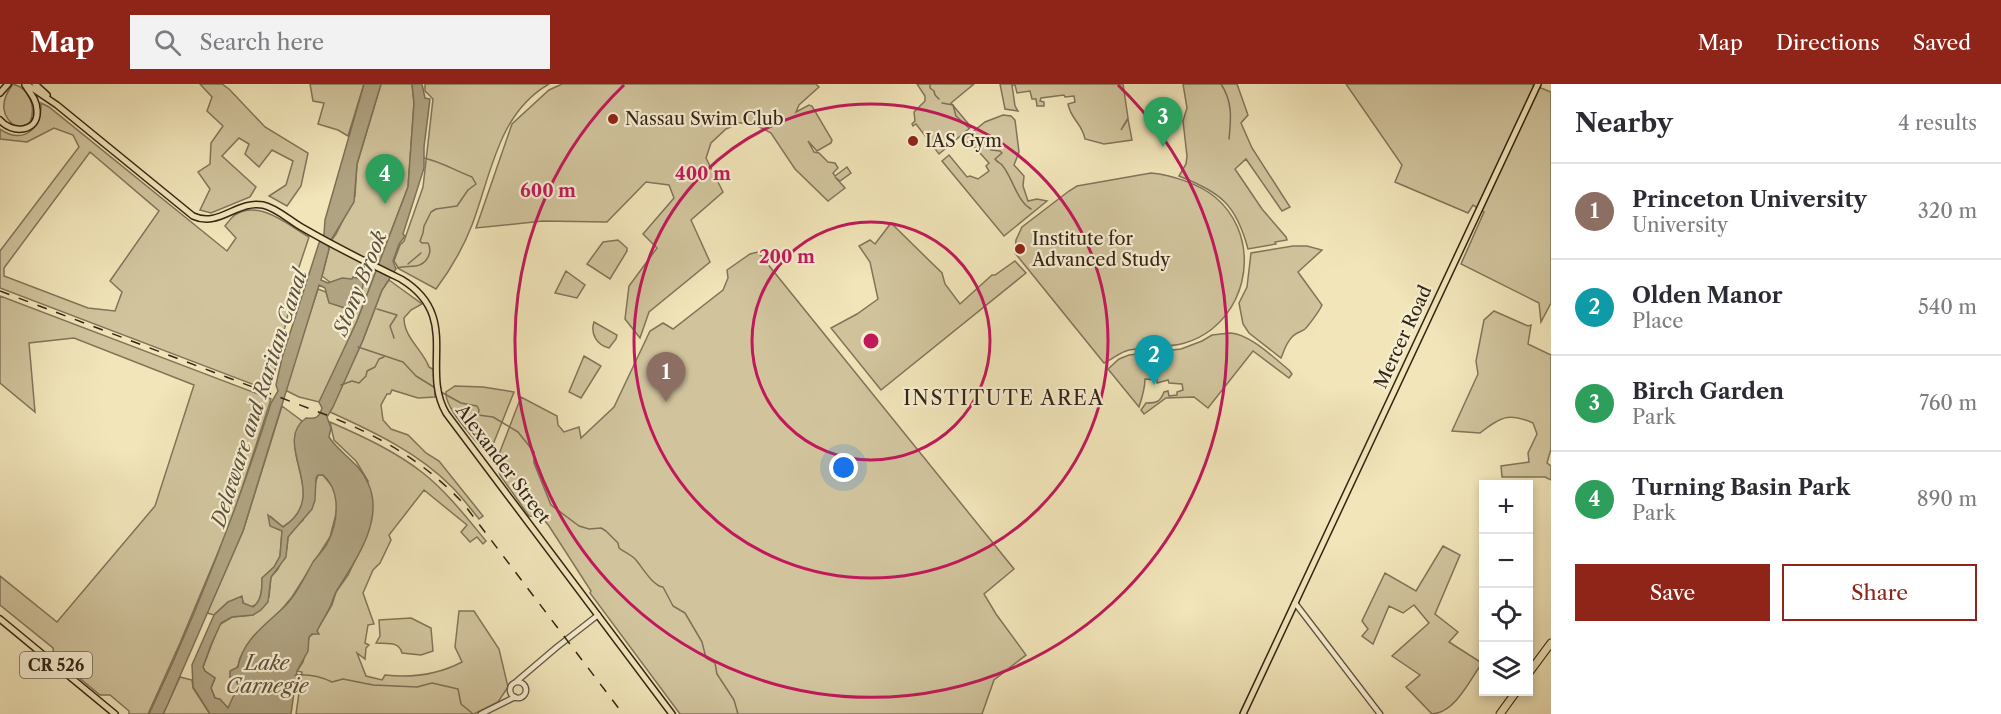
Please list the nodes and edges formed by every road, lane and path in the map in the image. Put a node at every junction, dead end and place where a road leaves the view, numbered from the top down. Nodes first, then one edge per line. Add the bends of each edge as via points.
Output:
1 (8, 84) edge
2 (25, 84) edge
3 (34, 84) edge
4 (1538, 84) edge
5 (0, 93) edge
6 (57, 105) junction
7 (0, 120) edge
8 (1295, 603) junction
9 (598, 615) junction
10 (0, 619) edge
11 (1551, 643) edge
12 (535, 667) junction
13 (1533, 667) edge
14 (518, 681) junction
15 (526, 687) junction
16 (510, 691) junction
17 (1513, 696) edge
18 (515, 697) junction
19 (500, 704) junction
20 (115, 714) edge
21 (481, 714) edge
22 (672, 714) edge
23 (1243, 714) edge
24 (1380, 714) edge
25 (1500, 714) edge

1 - 5 main road
2 - 6 main road
2 - 7 main road via 36,104 34,123 16,130
3 - 6 main road
4 - 8 main road, Mercer Road
6 - 9 main road, Alexander Street via 193,216 217,218 244,206 262,205 414,288 430,310 437,336 438,382 447,416
8 - 23 main road, Mercer Road
8 - 24 street
9 - 12 street
9 - 22 main road, Alexander Street
10 - 20 main road, CR 526
11 - 13 highway
12 - 14 street
12 - 15 street
14 - 15 street
14 - 16 street
15 - 18 street via 524,695
16 - 18 street
16 - 19 street
17 - 25 highway
18 - 19 street
19 - 21 street

